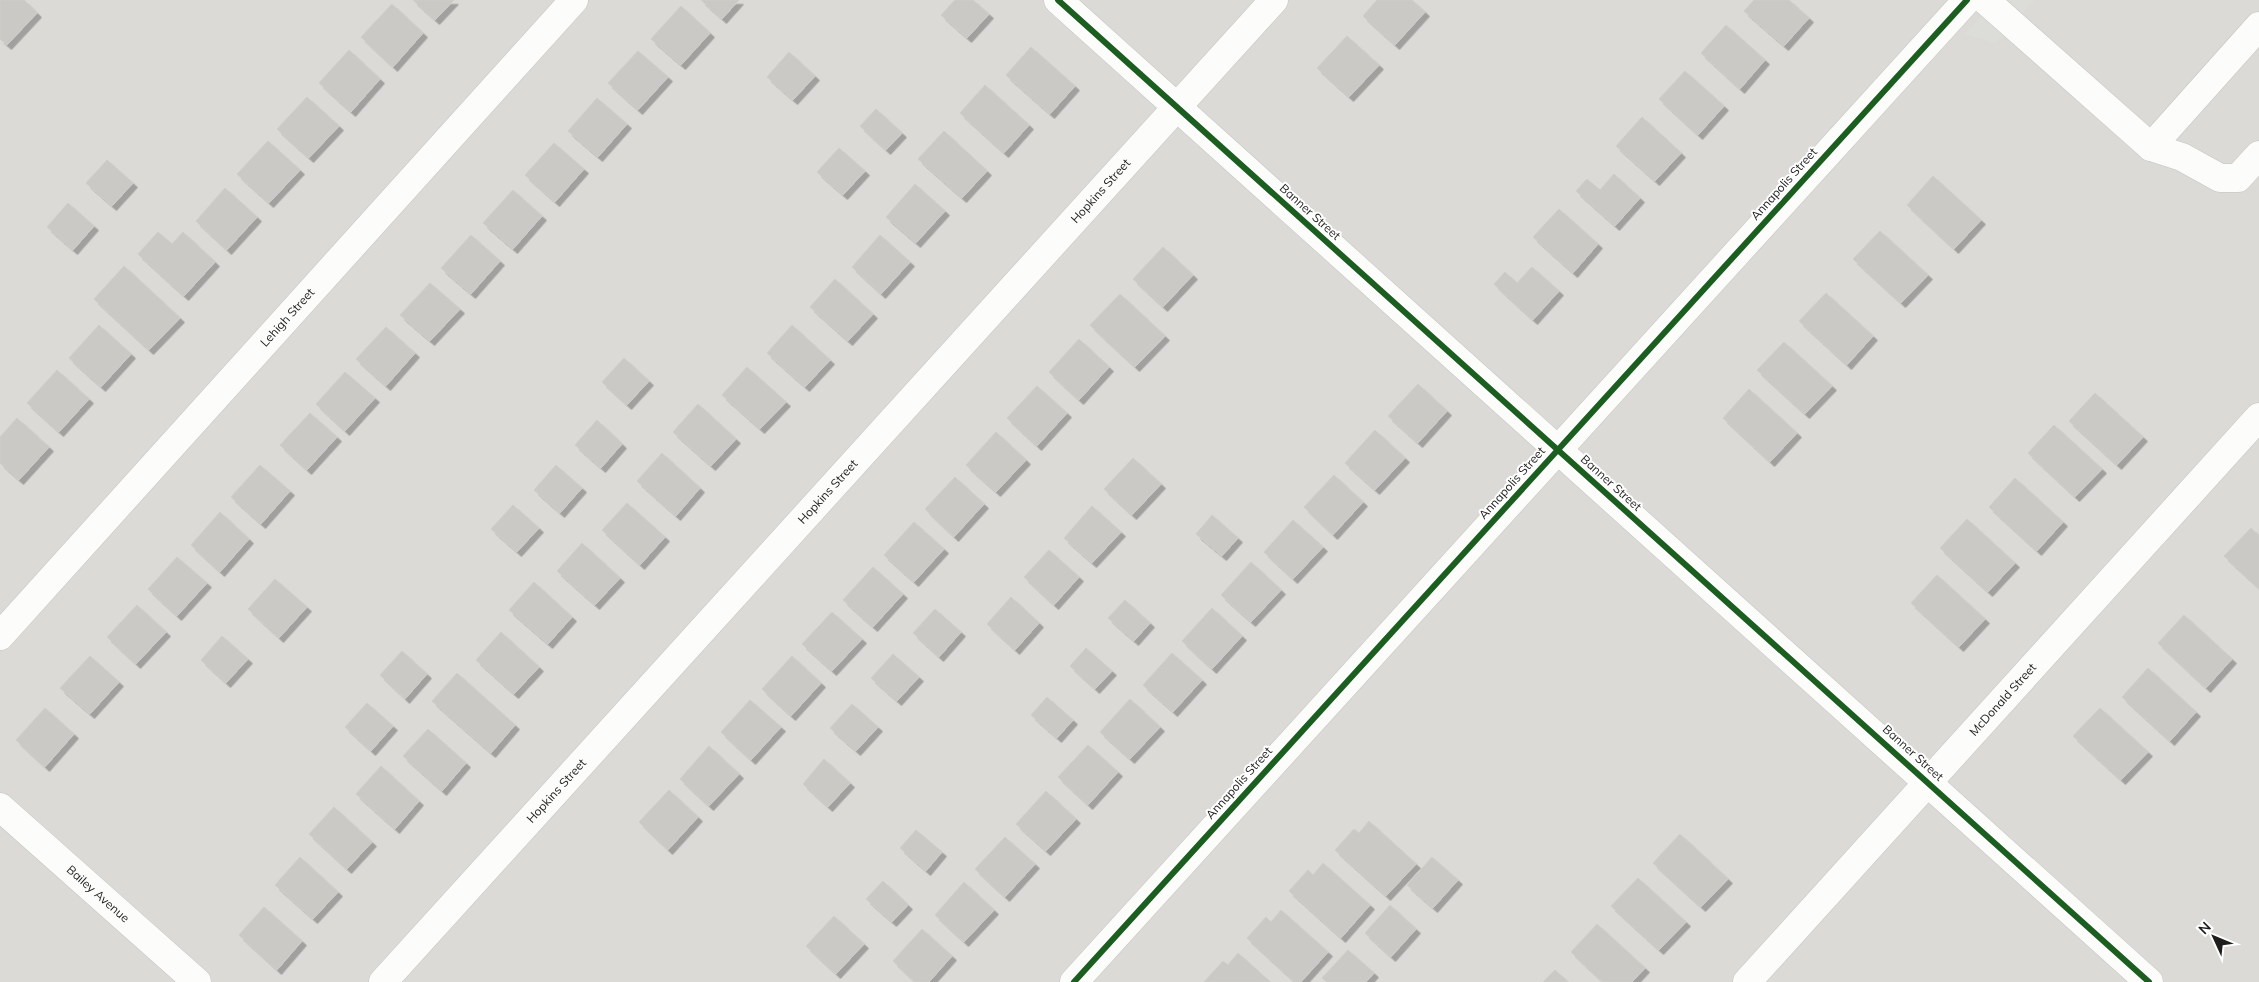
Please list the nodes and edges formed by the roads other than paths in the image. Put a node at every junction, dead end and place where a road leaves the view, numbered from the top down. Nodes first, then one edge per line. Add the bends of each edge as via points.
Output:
1 (574, 0) edge
2 (1058, 0) edge
3 (1274, 0) edge
4 (1967, 0) edge
5 (1985, 0) edge
6 (2259, 26) edge
7 (1177, 107) junction
8 (2151, 147) junction
9 (2259, 155) edge
10 (2259, 418) edge
11 (1557, 449) junction
12 (0, 636) edge
13 (1928, 782) junction
14 (0, 807) edge
15 (197, 982) edge
16 (383, 982) edge
17 (1074, 982) edge
18 (1747, 982) edge
19 (2149, 982) edge

1 - 12 street, Lehigh Street
2 - 7 street, Banner Street
3 - 7 street, Hopkins Street
4 - 11 street, Annapolis Street
5 - 8 street
6 - 8 street
7 - 11 street, Banner Street
7 - 16 street, Hopkins Street
8 - 9 street via 2182,157 2220,178 2238,178
10 - 13 street, McDonald Street
11 - 13 street, Banner Street
11 - 17 street, Annapolis Street
13 - 18 street, McDonald Street
13 - 19 street, Banner Street
14 - 15 street, Bailey Avenue

